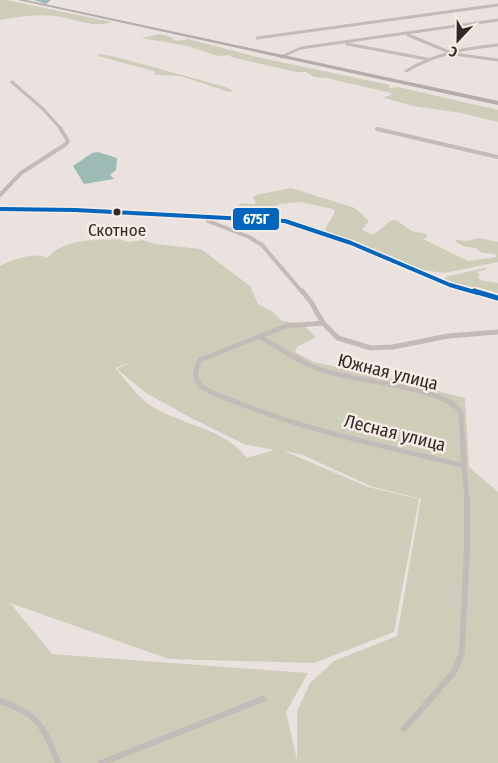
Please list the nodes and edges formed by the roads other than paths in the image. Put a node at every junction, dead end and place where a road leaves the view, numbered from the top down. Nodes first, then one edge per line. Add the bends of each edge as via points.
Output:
1 (20, 0) edge
2 (490, 0) edge
3 (498, 5) edge
4 (498, 20) edge
5 (406, 34) junction
6 (257, 38) dead end
7 (342, 43) junction
8 (498, 45) edge
9 (449, 53) junction
10 (282, 57) junction
11 (428, 59) junction
12 (498, 60) edge
13 (406, 71) dead end
14 (12, 82) dead end
15 (498, 104) edge
16 (377, 129) dead end
17 (498, 157) edge
18 (0, 195) edge
19 (0, 209) edge
20 (205, 216) junction
21 (498, 298) edge
22 (323, 323) junction
23 (498, 332) edge
24 (259, 336) junction
25 (464, 466) junction
26 (263, 698) dead end
27 (0, 701) edge
28 (404, 728) dead end
29 (58, 763) edge
30 (101, 763) edge

1 - 10 main road
2 - 3 street
3 - 6 street
4 - 5 street
5 - 7 street
5 - 9 street
7 - 10 street via 299,49
7 - 11 street
8 - 9 street
9 - 11 street
9 - 12 street
10 - 15 main road
11 - 13 street
14 - 18 street via 50,118 68,141 26,170
16 - 17 street
19 - 20 main road
20 - 21 main road via 286,221 373,252 442,282
20 - 22 street via 208,221 262,245 311,302
22 - 23 street via 338,338 371,348
22 - 24 street, Лесная улица via 286,326
24 - 25 street, Южная улица via 316,369 400,386 457,406 461,413
24 - 25 street, Лесная улица via 200,360 195,376 200,384 273,417
25 - 28 street, Лесная улица via 467,544 462,653 454,672
26 - 30 street
27 - 29 street via 26,710 36,718 47,731

